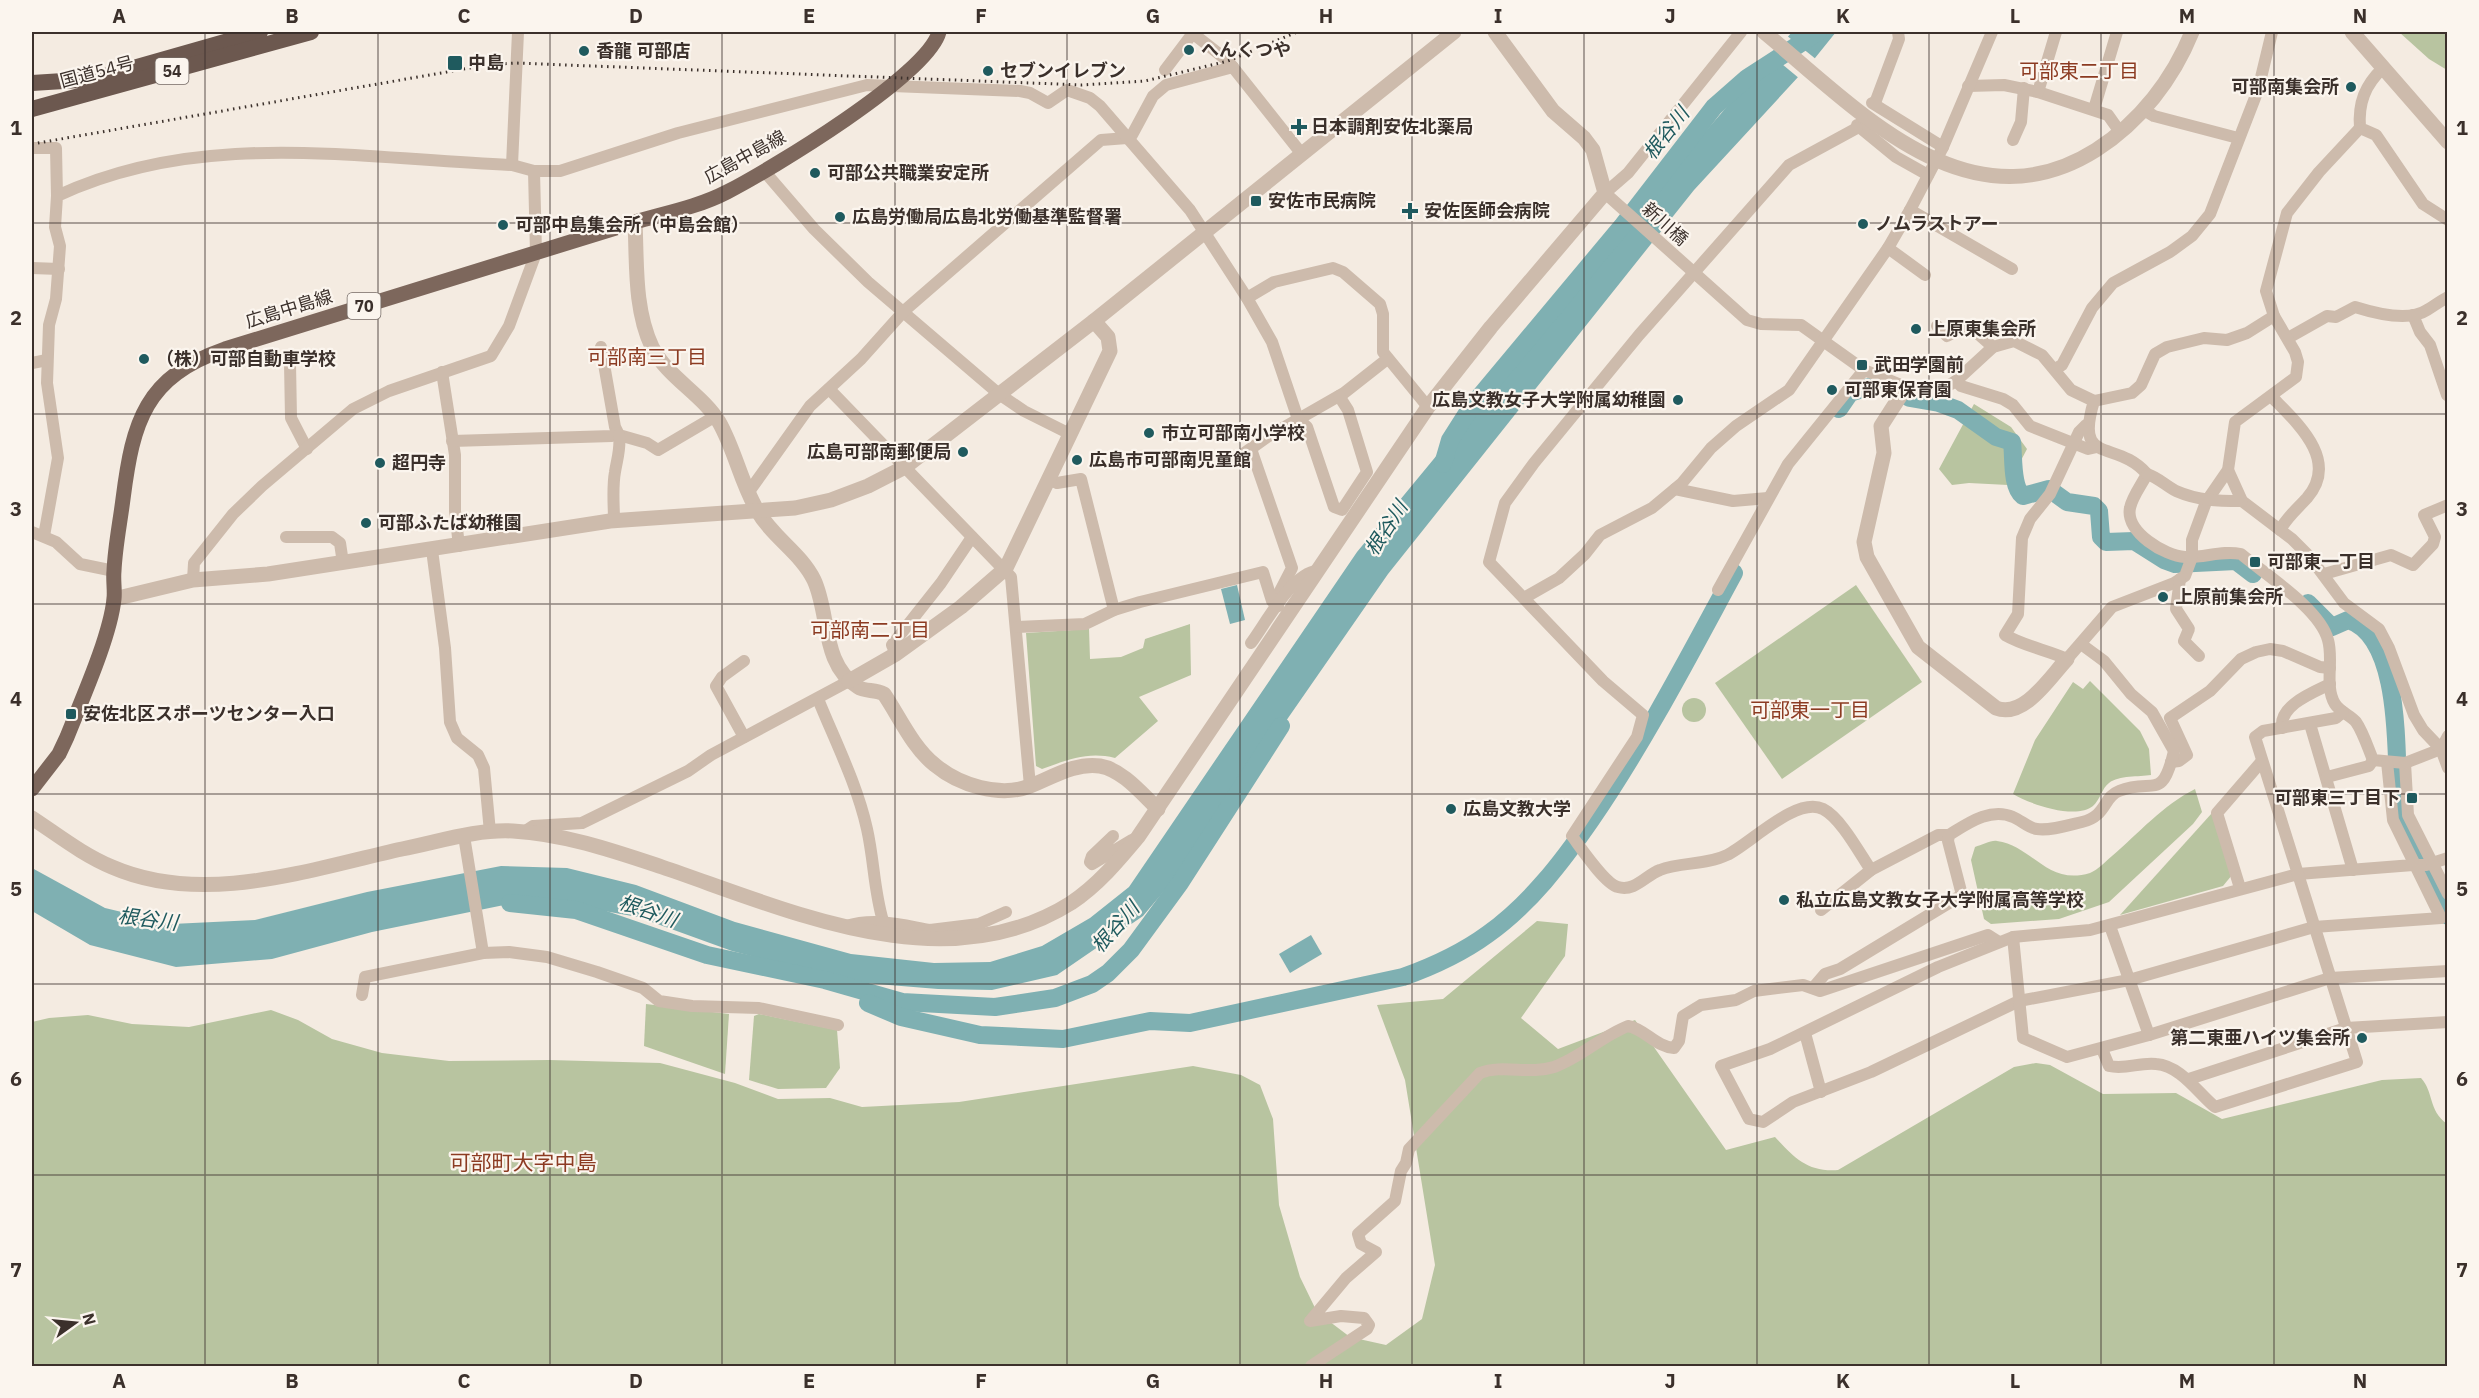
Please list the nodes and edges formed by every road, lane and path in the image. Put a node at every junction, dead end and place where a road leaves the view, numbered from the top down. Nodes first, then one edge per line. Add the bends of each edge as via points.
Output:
1 (260, 32) edge
2 (311, 32) edge
3 (518, 32) edge
4 (939, 32) edge
5 (1192, 32) edge
6 (1455, 32) edge
7 (1495, 32) edge
8 (1740, 32) edge
9 (1764, 32) edge
10 (1899, 32) edge
11 (1992, 32) edge
12 (2056, 32) edge
13 (2117, 32) edge
14 (2192, 32) edge
15 (2272, 32) edge
16 (2352, 32) edge
17 (1233, 67) junction
18 (2383, 68) junction
19 (1165, 70) dead end
20 (32, 83) edge
21 (888, 86) junction
22 (1968, 86) junction
23 (2024, 88) junction
24 (2038, 92) junction
25 (32, 109) edge
26 (2094, 109) junction
27 (2144, 110) junction
28 (2360, 128) junction
29 (2120, 132) junction
30 (1127, 138) junction
31 (2238, 138) junction
32 (2013, 140) dead end
33 (2448, 142) edge
34 (1943, 147) junction
35 (32, 148) edge
36 (1301, 153) junction
37 (512, 165) junction
38 (1932, 168) junction
39 (534, 171) junction
40 (764, 171) junction
41 (57, 196) junction
42 (1610, 198) junction
43 (1910, 210) junction
44 (2448, 220) edge
45 (636, 222) junction
46 (1205, 232) junction
47 (1888, 248) junction
48 (536, 253) junction
49 (32, 268) edge
50 (58, 268) junction
51 (2012, 269) dead end
52 (1693, 273) junction
53 (1925, 275) dead end
54 (1247, 297) junction
55 (2448, 297) edge
56 (904, 311) junction
57 (2413, 315) junction
58 (2274, 316) junction
59 (1094, 321) junction
60 (1937, 326) dead end
61 (2288, 338) junction
62 (1824, 340) junction
63 (1993, 346) junction
64 (601, 347) dead end
65 (46, 360) junction
66 (1386, 360) junction
67 (32, 363) edge
68 (290, 363) dead end
69 (2055, 369) junction
70 (1864, 370) junction
71 (442, 372) junction
72 (1956, 381) junction
73 (829, 389) junction
74 (1903, 392) junction
75 (999, 394) junction
76 (2447, 395) edge
77 (1339, 396) junction
78 (2271, 396) junction
79 (2094, 401) junction
80 (1428, 407) junction
81 (714, 417) junction
82 (1298, 419) junction
83 (2086, 426) junction
84 (617, 434) junction
85 (1070, 434) junction
86 (452, 441) junction
87 (2073, 443) junction
88 (2097, 447) junction
89 (307, 449) junction
90 (1251, 449) junction
91 (1232, 462) dead end
92 (905, 467) junction
93 (2228, 470) junction
94 (2147, 474) junction
95 (1048, 479) junction
96 (1675, 489) junction
97 (748, 493) junction
98 (1768, 498) junction
99 (2242, 501) junction
100 (2206, 502) junction
101 (2448, 505) edge
102 (758, 512) junction
103 (614, 521) junction
104 (2280, 530) junction
105 (32, 532) edge
106 (44, 536) junction
107 (286, 537) dead end
108 (972, 537) junction
109 (459, 546) junction
110 (432, 550) junction
111 (2191, 562) junction
112 (343, 563) junction
113 (1006, 568) junction
114 (114, 571) junction
115 (1317, 571) junction
116 (2324, 574) junction
117 (2180, 579) junction
118 (193, 580) junction
119 (1718, 590) dead end
120 (1524, 598) junction
121 (114, 599) junction
122 (1278, 606) junction
123 (1114, 610) junction
124 (1017, 627) junction
125 (1251, 643) dead end
126 (2081, 644) junction
127 (896, 654) junction
128 (2199, 656) dead end
129 (2067, 659) junction
130 (744, 661) dead end
131 (2330, 668) junction
132 (849, 681) junction
133 (2330, 684) junction
134 (818, 699) junction
135 (2343, 712) junction
136 (2310, 724) junction
137 (2282, 728) junction
138 (2448, 736) edge
139 (744, 737) junction
140 (2441, 749) junction
141 (2373, 759) junction
142 (2262, 761) junction
143 (2171, 762) junction
144 (2396, 763) junction
145 (2448, 768) edge
146 (2327, 777) junction
147 (1030, 786) junction
148 (32, 789) edge
149 (1158, 809) junction
150 (32, 818) edge
151 (490, 832) junction
152 (524, 832) junction
153 (1949, 835) junction
154 (1113, 836) dead end
155 (1138, 837) junction
156 (464, 840) junction
157 (2448, 858) edge
158 (2422, 865) junction
159 (1871, 870) junction
160 (2353, 870) junction
161 (2298, 874) junction
162 (2240, 888) junction
163 (2448, 894) edge
164 (1821, 910) dead end
165 (1006, 912) dead end
166 (883, 921) junction
167 (846, 926) junction
168 (2110, 926) junction
169 (2314, 927) junction
170 (930, 934) junction
171 (2013, 937) junction
172 (2000, 942) junction
173 (482, 950) junction
174 (2448, 970) edge
175 (2330, 978) junction
176 (2129, 980) junction
177 (1813, 988) junction
178 (362, 995) dead end
179 (2019, 1000) junction
180 (2448, 1022) edge
181 (838, 1025) dead end
182 (2346, 1028) junction
183 (1805, 1033) junction
184 (2149, 1035) junction
185 (2102, 1049) junction
186 (2189, 1079) junction
187 (1821, 1092) junction
188 (1311, 1366) edge

1 - 20 highway, 国道54号 / 54 via 95,79
2 - 25 highway, 国道54号 / 54
3 - 37 street
4 - 21 main road, 広島中島線 / 70 via 931,50
5 - 17 street
5 - 19 street
6 - 36 street
7 - 42 street via 1553,111 1593,150
8 - 42 street
9 - 38 street
10 - 34 street via 1874,103
11 - 22 street
12 - 24 street
13 - 26 street
14 - 27 street via 2163,85
15 - 31 street via 2258,90
16 - 18 street
17 - 30 street via 1166,85 1153,96
17 - 36 street
18 - 28 street via 2369,81 2363,94 2358,112
18 - 33 street
21 - 30 street via 1020,91 1048,103 1067,90 1073,91 1100,106
21 - 39 street via 867,85 678,133 560,171
21 - 40 main road, 広島中島線 / 70 via 814,141
22 - 23 street
22 - 34 street
23 - 24 street
23 - 32 street via 2021,122
24 - 26 street
26 - 29 street via 2108,115
27 - 29 street
27 - 31 street
28 - 44 street via 2376,135 2423,204
28 - 58 street via 2287,213 2266,291
29 - 38 street via 2062,168 2023,177
30 - 46 street
30 - 56 street via 1101,140
31 - 69 street via 2210,214 2192,236 2170,252 2113,284 2092,308 2062,365
34 - 38 street
35 - 41 street via 56,148
36 - 46 street
37 - 39 street
37 - 41 street via 242,152 153,163 86,182
38 - 43 street
38 - 52 street via 1896,157 1857,126 1789,165
39 - 48 street
40 - 45 main road, 広島中島線 / 70 via 700,204
40 - 56 street via 814,229
41 - 50 street
42 - 52 street, 新川橋
42 - 80 street via 1491,327
43 - 47 street
43 - 51 street
45 - 48 main road, 広島中島線 / 70
45 - 81 street via 639,298 653,350
46 - 54 street
46 - 59 street
47 - 53 street
47 - 62 street
48 - 71 street via 509,326 491,356
48 - 114 main road, 広島中島線 / 70 via 225,349 186,366 156,394 131,440
49 - 50 street
50 - 65 street
52 - 62 street, 新川橋 via 1747,320 1801,325
52 - 120 street via 1581,405 1505,503 1489,562
54 - 66 street via 1274,282 1333,268 1343,272 1380,304
54 - 82 street via 1272,342
55 - 57 street
56 - 73 street
56 - 75 street
57 - 61 street via 2355,307 2336,317 2327,316
57 - 76 street via 2430,345
58 - 61 street
58 - 79 street via 2227,340 2204,338 2167,347 2155,354 2141,385 2132,393
59 - 75 street
59 - 85 street via 1108,338 1110,351
60 - 63 street via 1947,336 1968,325
61 - 78 street via 2298,362 2296,377
62 - 70 street, 新川橋
62 - 96 street via 1790,390 1712,448
63 - 69 street via 2014,341 2042,355
63 - 72 street
64 - 84 street
65 - 67 street
65 - 106 street via 58,458
66 - 77 street
66 - 80 street
68 - 89 street via 291,418
69 - 79 street via 2071,390
70 - 74 street, 新川橋
70 - 98 street via 1788,464
71 - 86 street
71 - 89 street via 353,409
72 - 74 street, 新川橋 via 1944,388
72 - 87 street via 2003,399 2030,426
73 - 92 street
73 - 97 street via 810,405
74 - 129 street via 1881,426 1884,453 1864,542 1867,557 1918,647 2003,711 2022,706
75 - 85 street
75 - 92 street
77 - 82 street
77 - 82 street via 1348,410 1368,472 1342,510 1334,507 1307,427
78 - 93 street via 2235,422
78 - 104 street via 2300,427 2318,453 2320,465 2319,479 2308,497
79 - 83 street
80 - 115 street
81 - 84 street via 658,450
81 - 97 street
82 - 90 street
83 - 87 street
83 - 88 street via 2088,438
84 - 86 street
84 - 103 street
85 - 95 street
86 - 109 street
87 - 88 street via 2088,449
87 - 129 street via 2051,491 2030,519 2022,538 2018,614 2005,635
88 - 94 street via 2121,455
89 - 118 street via 233,514 194,563
90 - 91 street
90 - 122 street via 1292,568 1277,597
92 - 102 street via 831,500
92 - 108 street
93 - 99 street
93 - 100 street
94 - 100 street
94 - 111 street via 2130,508 2130,517 2140,535 2168,554
95 - 113 street
95 - 123 street via 1057,483 1081,479
96 - 98 street via 1732,501
96 - 120 street via 1652,508 1600,535 1559,578
97 - 102 street
98 - 119 street
99 - 100 street
99 - 104 street
100 - 111 street via 2192,540
101 - 116 street via 2424,515 2435,537 2413,565 2391,555
102 - 103 street
102 - 132 street via 815,581 828,640
103 - 109 street
104 - 116 street
105 - 106 street
106 - 114 street via 80,564
107 - 112 street via 332,537 340,543
108 - 113 street
108 - 127 street via 892,645
109 - 110 street
110 - 112 street
110 - 151 street via 450,722 457,738 478,755 484,768
111 - 117 street
111 - 131 street via 2229,552 2241,554 2305,607 2321,626 2328,638
112 - 118 street
113 - 124 street via 1011,577
113 - 127 street via 961,607
114 - 121 main road, 広島中島線 / 70
115 - 122 street via 1307,572
115 - 149 street
116 - 140 street via 2344,603 2379,629 2414,715
117 - 126 street via 2112,607
117 - 128 street via 2176,609 2189,629 2184,640
118 - 121 street
120 - 159 street via 1603,681 1643,715 1636,737 1576,842 1609,881 1618,887 1634,886 1659,870 1726,856 1773,823 1806,807 1822,808 1834,817
121 - 148 main road, 広島中島線 / 70 via 109,624 67,737
122 - 123 street via 1272,601 1263,572
122 - 125 street
123 - 124 street via 1085,624
124 - 147 street
126 - 129 street
126 - 143 street via 2104,661 2152,712 2174,751
127 - 132 street
130 - 139 street via 716,686
131 - 133 street
131 - 143 street via 2283,651 2256,652 2241,659 2210,691 2170,718 2187,755
132 - 134 street
132 - 147 street via 861,689 884,694 934,765 999,792
133 - 135 street via 2334,703
133 - 137 street via 2289,709
134 - 139 street
134 - 166 street via 867,829
135 - 136 street via 2336,718
135 - 141 street via 2355,721
136 - 137 street
136 - 146 street
137 - 142 street via 2263,731 2255,737
138 - 140 street
139 - 152 street via 688,771 582,823 533,826
140 - 144 street
140 - 145 street
141 - 144 street
141 - 146 street via 2369,766
142 - 161 street
142 - 162 street via 2217,813
143 - 153 street via 2169,775 2160,784 2121,790 2113,794 2096,817 2085,821 2039,830 2007,814 1988,815
144 - 158 street
144 - 158 street via 2393,820
146 - 160 street
147 - 149 street via 1072,769 1101,766 1132,784
149 - 155 street
150 - 156 street via 114,868 184,884 257,881
151 - 152 street
151 - 156 street
152 - 167 street via 564,837 623,854
153 - 159 street via 1938,836
153 - 177 street via 1962,895 1840,969 1825,974
154 - 155 street via 1092,856 1092,864
155 - 170 street via 1113,868 1070,904 989,936
156 - 173 street
157 - 158 street
158 - 160 street
158 - 163 street
158 - 169 street via 2441,918
159 - 164 street
160 - 161 street
161 - 162 street
161 - 169 street
162 - 168 street
165 - 170 street via 979,924
166 - 167 street
166 - 170 street
167 - 170 street via 898,937
168 - 171 street
168 - 176 street
169 - 175 street
169 - 176 street
171 - 172 street
171 - 179 street
172 - 177 street via 1988,935 1820,991
172 - 183 street via 1938,967
173 - 178 street via 365,976
173 - 181 street via 547,957 643,988 659,1001 759,1008
174 - 175 street
175 - 182 street
175 - 184 street
176 - 179 street
176 - 184 street
177 - 188 street via 1766,989 1736,1000 1701,1005 1683,1016 1674,1048 1665,1048 1628,1026 1555,1066 1479,1073 1409,1149 1395,1201 1358,1234 1361,1244 1376,1252 1346,1278 1310,1321 1341,1316 1364,1318 1367,1329
179 - 185 street via 2023,1038 2067,1057
179 - 187 street
180 - 182 street
182 - 186 street
182 - 186 street via 2357,1062 2215,1107 2196,1091
183 - 187 street
183 - 187 street via 1721,1066 1749,1119 1763,1122 1793,1102
184 - 185 street
185 - 186 street via 2109,1066 2120,1069 2156,1064

